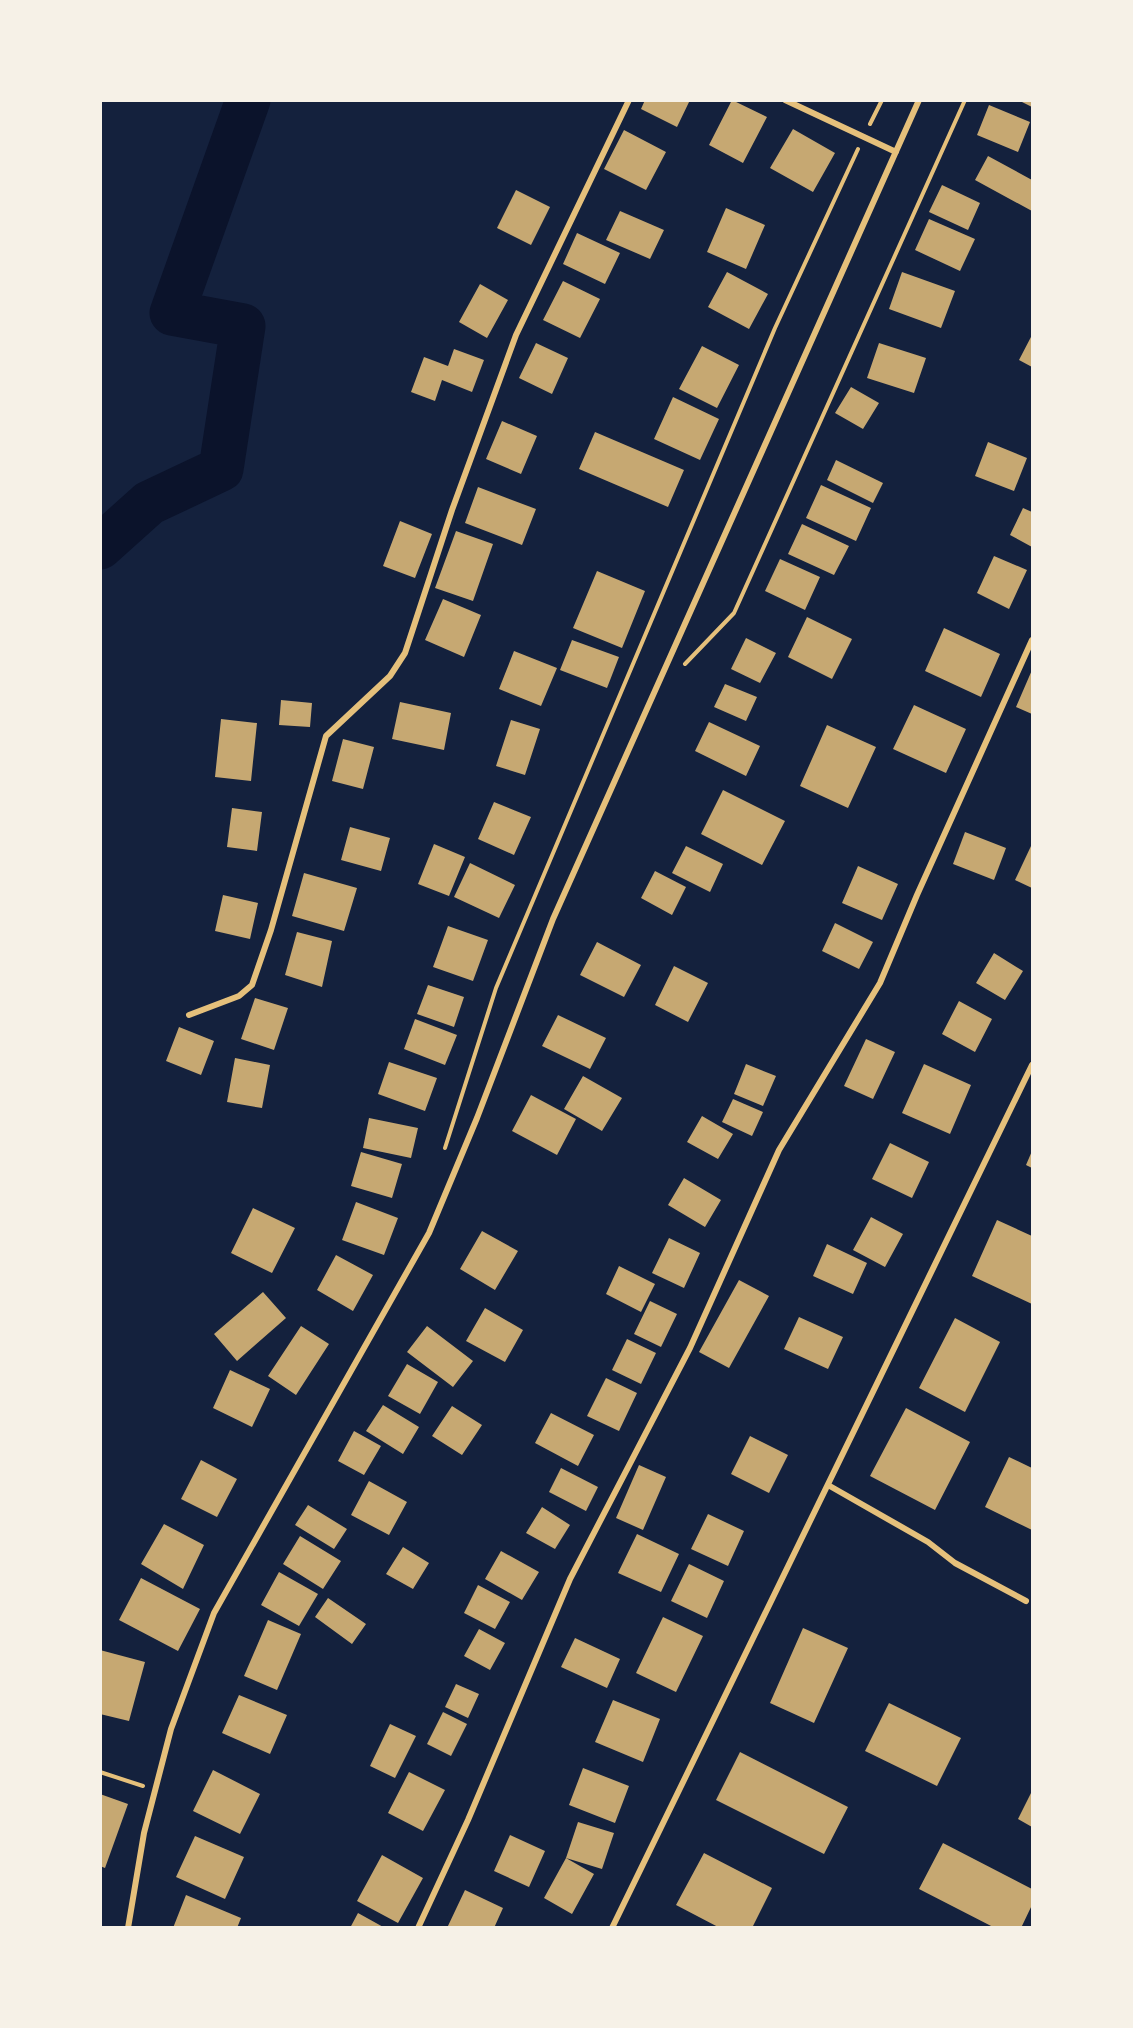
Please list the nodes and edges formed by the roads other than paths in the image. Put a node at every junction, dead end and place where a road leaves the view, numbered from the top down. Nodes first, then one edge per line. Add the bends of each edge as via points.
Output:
1 (629, 100) edge
2 (785, 100) edge
3 (919, 100) edge
4 (896, 152) junction
5 (1032, 640) edge
6 (189, 1015) dead end
7 (1032, 1065) edge
8 (828, 1485) junction
9 (1026, 1601) dead end
10 (128, 1928) edge
11 (418, 1928) edge
12 (612, 1928) edge

1 - 6 street via 516,335 405,653 390,676 326,736 252,985 239,996
2 - 4 street
3 - 4 street
4 - 10 street via 553,920 429,1233 214,1612 171,1729 144,1833
5 - 11 street via 880,983 779,1150 690,1348 570,1579
7 - 8 street
8 - 9 street via 928,1542 955,1563
8 - 12 street

